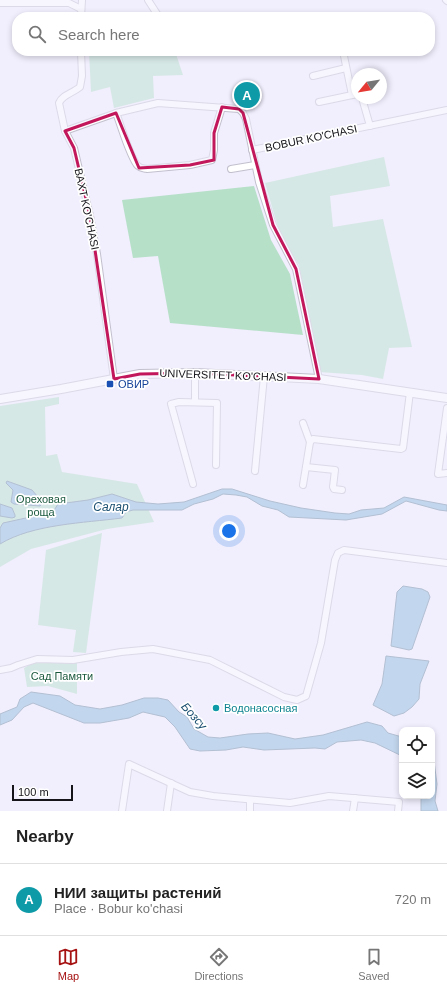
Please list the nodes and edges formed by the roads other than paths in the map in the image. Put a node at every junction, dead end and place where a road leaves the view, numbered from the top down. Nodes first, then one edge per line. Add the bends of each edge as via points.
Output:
1 (82, 0) edge
2 (148, 0) edge
3 (0, 3) edge
4 (81, 8) junction
5 (81, 12) edge
6 (156, 12) edge
7 (81, 56) edge
8 (344, 56) edge
9 (346, 68) junction
10 (313, 76) dead end
11 (351, 84) edge
12 (351, 95) edge
13 (319, 102) dead end
14 (364, 104) edge
15 (222, 107) junction
16 (447, 110) edge
17 (116, 113) junction
18 (370, 126) junction
19 (65, 131) junction
20 (252, 150) junction
21 (255, 165) junction
22 (231, 169) dead end
23 (195, 373) junction
24 (264, 376) junction
25 (114, 379) junction
26 (319, 379) junction
27 (410, 392) junction
28 (447, 398) edge
29 (0, 399) edge
30 (195, 402) junction
31 (447, 408) edge
32 (303, 423) dead end
33 (310, 442) junction
34 (444, 448) edge
35 (216, 465) dead end
36 (306, 467) junction
37 (255, 470) dead end
38 (447, 474) edge
39 (193, 484) dead end
40 (303, 485) dead end
41 (342, 490) dead end
42 (447, 563) edge
43 (0, 670) edge
44 (171, 783) junction
45 (355, 798) junction
46 (250, 800) junction
47 (122, 811) edge
48 (167, 811) edge
49 (250, 811) edge
50 (353, 811) edge
51 (398, 811) edge

1 - 4 street
2 - 6 street
3 - 4 street via 69,3
4 - 5 street
7 - 19 street, BAXT KO'CHASI via 80,87 63,97 59,103
8 - 9 street
9 - 10 street
9 - 11 street
12 - 13 street
14 - 18 street
15 - 17 street, BOBUR KO'CHASI via 158,103
15 - 17 street via 214,133 212,160 190,166 147,169 137,165
15 - 20 street, BOBUR KO'CHASI via 239,109 243,113
16 - 18 street, BOBUR KO'CHASI
17 - 19 street, BOBUR KO'CHASI
18 - 20 street, BOBUR KO'CHASI
19 - 25 street, BAXT KO'CHASI via 74,148 90,216
20 - 21 street
21 - 22 street
21 - 26 street via 273,225 296,269
23 - 24 main road, UNIVERSITET KO'CHASI
23 - 25 main road, UNIVERSITET KO'CHASI via 140,374
23 - 30 street
24 - 26 main road, UNIVERSITET KO'CHASI
24 - 37 street
25 - 29 main road, UNIVERSITET KO'CHASI
26 - 27 main road, UNIVERSITET KO'CHASI
27 - 28 main road, UNIVERSITET KO'CHASI
27 - 33 street via 401,450 313,439
30 - 35 street via 217,402
30 - 39 street via 170,404
31 - 34 street
32 - 33 street
33 - 36 street
34 - 38 street via 438,474
36 - 40 street
36 - 41 street via 335,470 333,487
42 - 43 street via 344,550 338,553 322,643 306,696 296,700 284,697 210,660 153,649 73,660 37,659
44 - 46 street via 190,792
44 - 47 street via 129,764
44 - 48 street
45 - 46 street via 329,796 290,803
45 - 50 street
45 - 51 street via 399,802
46 - 49 street

